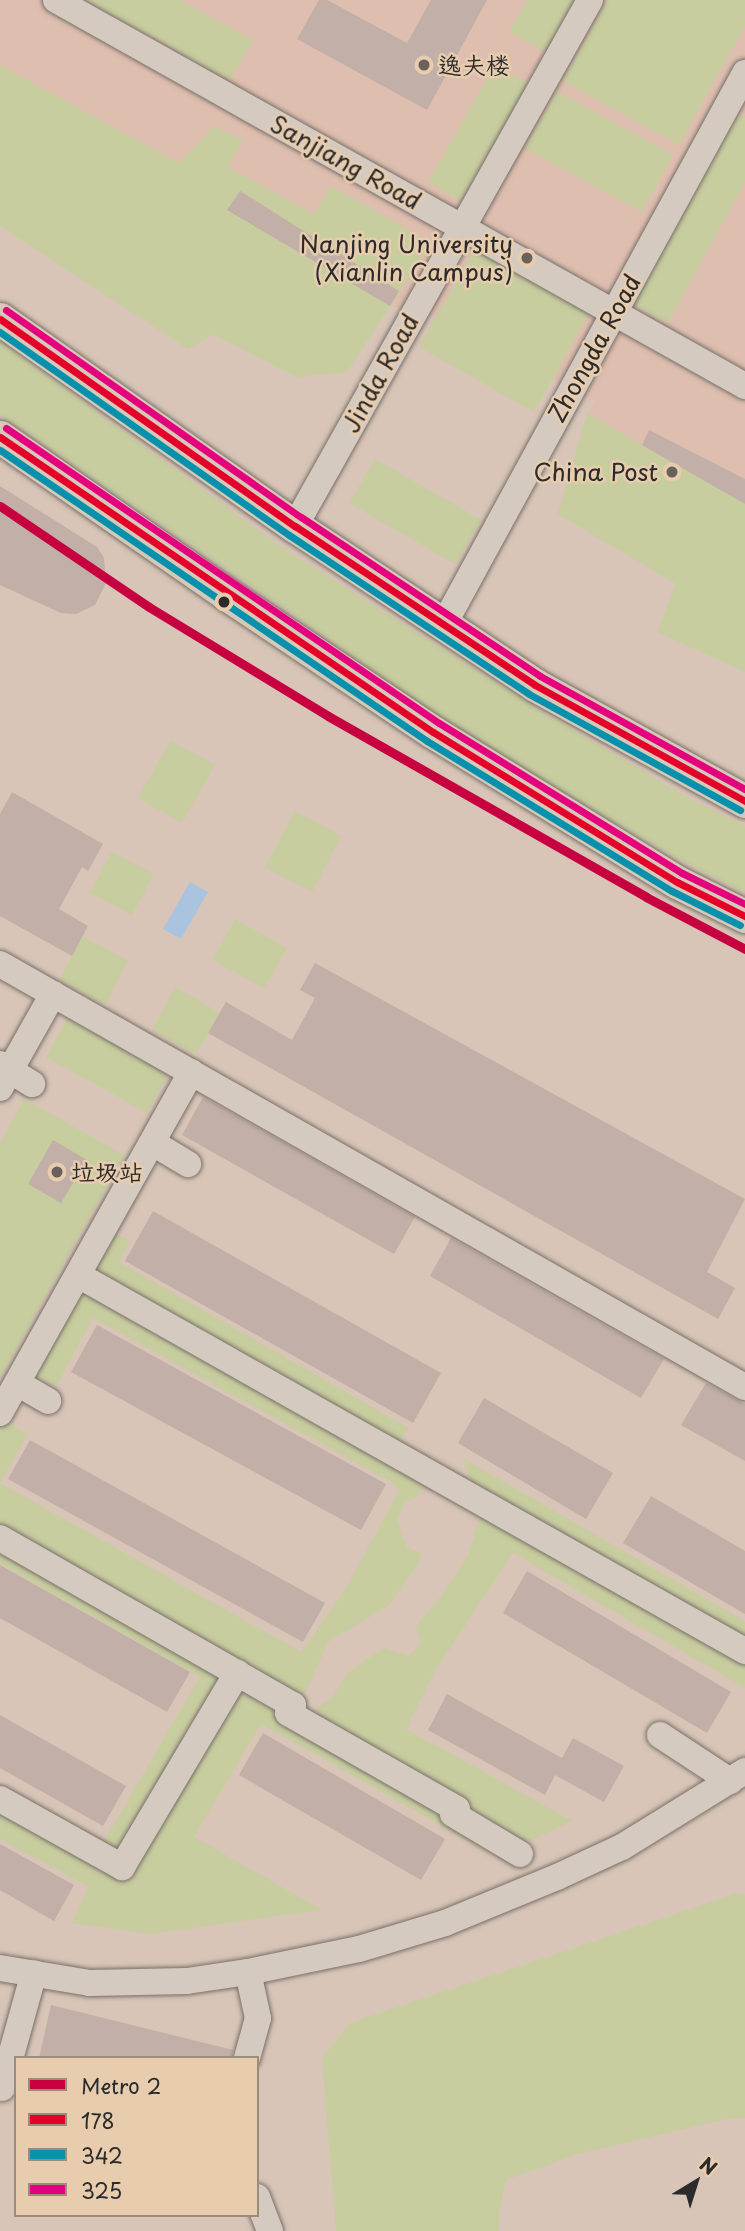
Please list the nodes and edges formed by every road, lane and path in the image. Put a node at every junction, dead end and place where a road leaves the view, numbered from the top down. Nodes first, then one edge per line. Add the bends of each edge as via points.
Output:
1 (56, 0) edge
2 (590, 0) edge
3 (745, 73) edge
4 (462, 227) junction
5 (614, 312) junction
6 (0, 319) edge
7 (745, 386) edge
8 (0, 437) edge
9 (295, 526) junction
10 (444, 624) junction
11 (745, 801) edge
12 (745, 916) edge
13 (0, 964) edge
14 (53, 993) junction
15 (191, 1072) junction
16 (11, 1077) edge
17 (153, 1143) junction
18 (188, 1164) dead end
19 (78, 1275) junction
20 (17, 1383) junction
21 (745, 1387) edge
22 (48, 1401) dead end
23 (0, 1413) edge
24 (0, 1538) edge
25 (745, 1651) edge
26 (237, 1673) junction
27 (660, 1735) dead end
28 (737, 1776) edge
29 (0, 1799) edge
30 (520, 1854) dead end
31 (0, 1968) edge
32 (248, 1972) junction
33 (34, 1973) junction
34 (248, 2056) edge
35 (6, 2089) edge
36 (259, 2202) edge
37 (270, 2231) edge

1 - 4 street, Sanjiang Road
2 - 4 street, Jinda Road
3 - 5 street, Zhongda Road
4 - 5 street, Sanjiang Road
4 - 9 street, Jinda Road
5 - 7 street, Sanjiang Road
5 - 10 street, Zhongda Road
6 - 9 main road
8 - 12 main road via 433,732 677,882
9 - 10 main road
10 - 11 main road via 534,685
13 - 14 street
14 - 15 street
14 - 16 street
15 - 17 street
15 - 21 street
17 - 18 street
17 - 19 street
19 - 20 street
19 - 25 street
20 - 22 street
20 - 23 street
24 - 26 street
26 - 29 street via 122,1867
26 - 30 street via 293,1705 288,1713 457,1809 453,1814
27 - 28 street
28 - 32 street via 622,1847 445,1923 359,1949
31 - 33 street
32 - 33 street via 142,1983 90,1983
32 - 34 street via 258,2018
33 - 35 street
36 - 37 street

